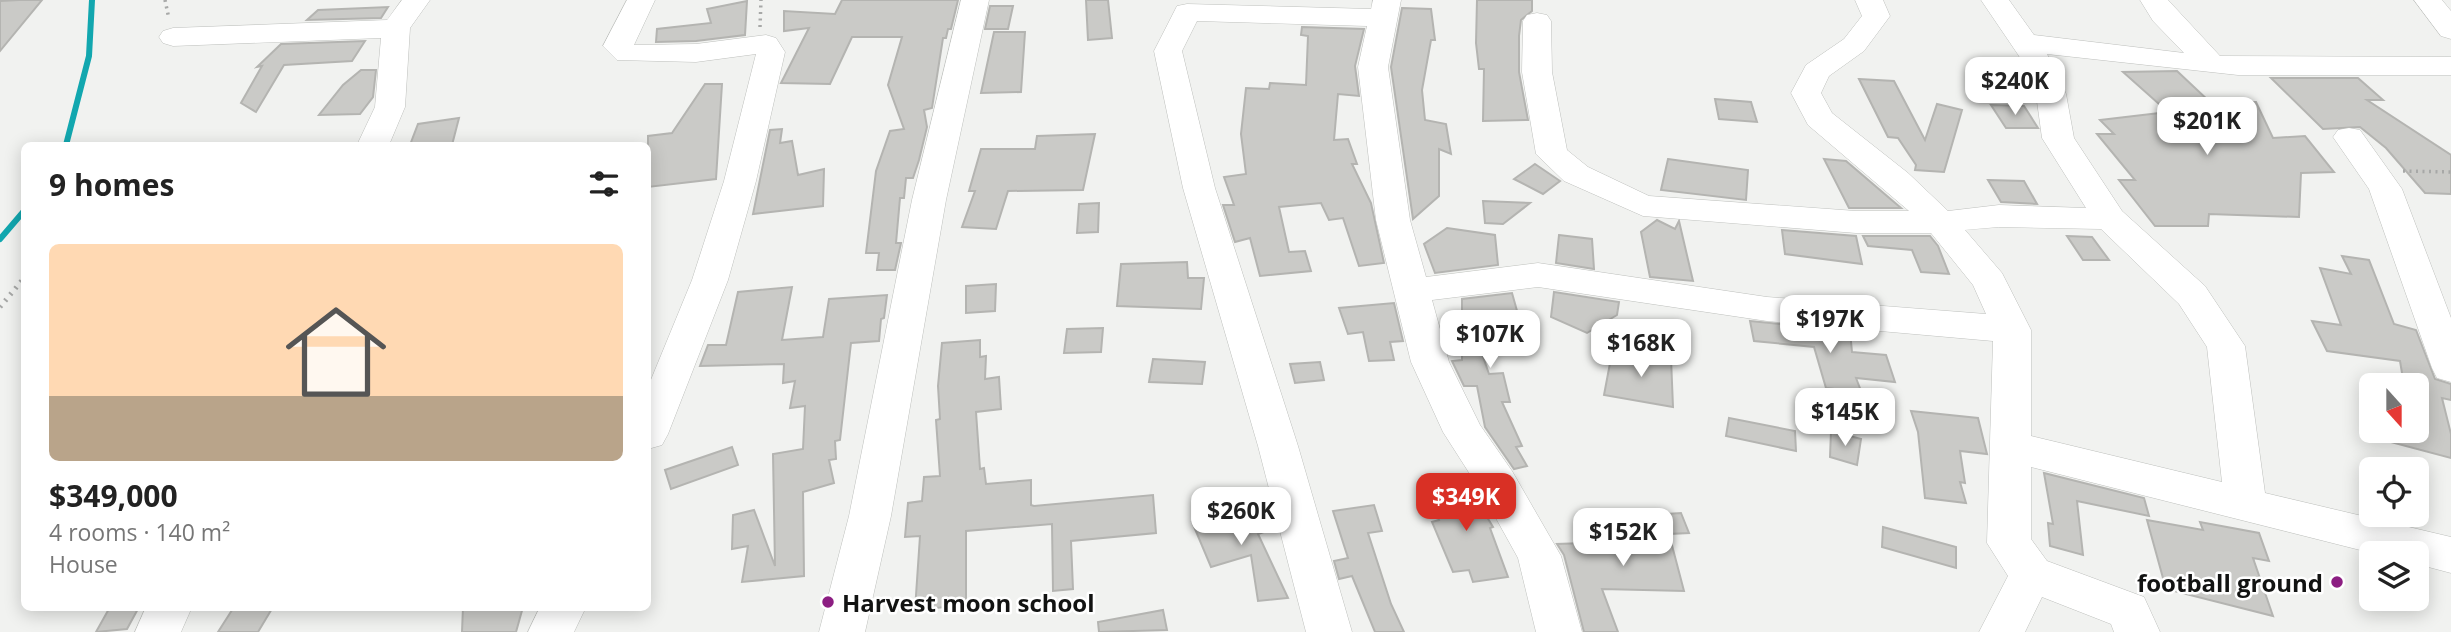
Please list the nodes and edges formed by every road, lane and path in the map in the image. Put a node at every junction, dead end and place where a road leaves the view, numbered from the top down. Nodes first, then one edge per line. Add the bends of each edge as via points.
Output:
1 (416, 0) edge
2 (641, 0) edge
3 (975, 0) edge
4 (1869, 0) edge
5 (1995, 0) edge
6 (2154, 0) edge
7 (2428, 0) edge
8 (1384, 9) edge
9 (1537, 20) dead end
10 (396, 28) junction
11 (2451, 30) edge
12 (173, 37) dead end
13 (2025, 43) junction
14 (2211, 65) junction
15 (2451, 66) edge
16 (2349, 137) dead end
17 (374, 142) edge
18 (2451, 172) edge
19 (2376, 176) junction
20 (2110, 219) junction
21 (1940, 222) junction
22 (21, 282) edge
23 (1413, 290) junction
24 (0, 307) edge
25 (2012, 330) junction
26 (2451, 368) edge
27 (651, 427) edge
28 (2011, 447) junction
29 (2246, 507) junction
30 (2451, 555) edge
31 (2031, 574) junction
32 (167, 611) edge
33 (561, 611) edge
34 (158, 632) edge
35 (551, 632) edge
36 (842, 632) edge
37 (1329, 632) edge
38 (1559, 632) edge
39 (2002, 632) edge
40 (2137, 632) edge

1 - 10 street
2 - 27 street via 617,46 627,54 696,53 766,44 771,52 710,280
3 - 36 street via 929,200 870,516
4 - 21 street via 1876,16 1854,45 1816,71 1806,93 1819,118
5 - 13 street
6 - 14 street via 2162,15
7 - 11 street
8 - 23 street via 1373,66 1393,220
8 - 37 street via 1186,12 1168,51 1199,188
9 - 21 street via 1537,72 1552,154 1603,189 1643,206 1856,222
10 - 12 street
10 - 17 street via 390,107
13 - 14 street
13 - 20 street via 2051,94 2058,138
14 - 15 street via 2395,62
16 - 19 street
18 - 19 path via 2413,170
19 - 26 street via 2385,189
20 - 21 street via 1999,216
20 - 29 street via 2192,295 2226,346
21 - 25 street via 1989,281
22 - 24 path
23 - 25 street via 1538,275 1767,309
23 - 38 street via 1430,362 1463,432 1539,556
25 - 28 street
28 - 29 street
28 - 31 street via 2008,543
29 - 30 street
31 - 39 street
31 - 40 street via 2129,611
32 - 34 street
33 - 35 street

